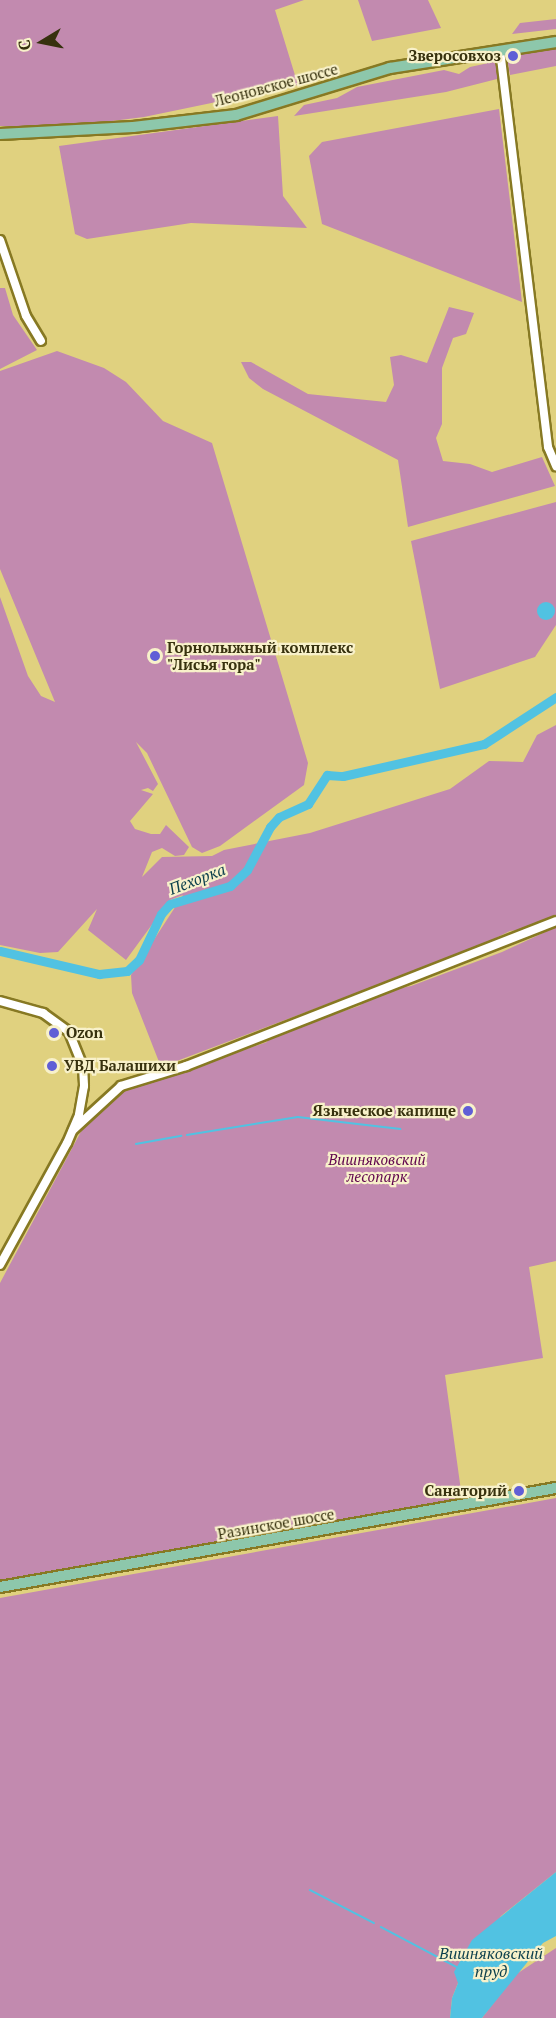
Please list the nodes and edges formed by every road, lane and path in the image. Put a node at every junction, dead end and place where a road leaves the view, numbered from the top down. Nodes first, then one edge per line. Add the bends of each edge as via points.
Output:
1 (556, 42) edge
2 (500, 50) junction
3 (0, 134) edge
4 (0, 240) edge
5 (41, 341) dead end
6 (556, 466) edge
7 (556, 921) edge
8 (0, 1001) edge
9 (73, 1130) junction
10 (0, 1265) edge
11 (556, 1488) edge
12 (0, 1587) edge

1 - 2 main road, Леоновское шоссе
2 - 3 main road, Леоновское шоссе via 390,68 236,115 133,127
2 - 6 street via 548,447
4 - 5 street via 26,316
7 - 9 street via 186,1066 121,1086
8 - 9 street via 43,1013 72,1035 83,1066 84,1085
9 - 10 street
11 - 12 main road, Разинское шоссе

